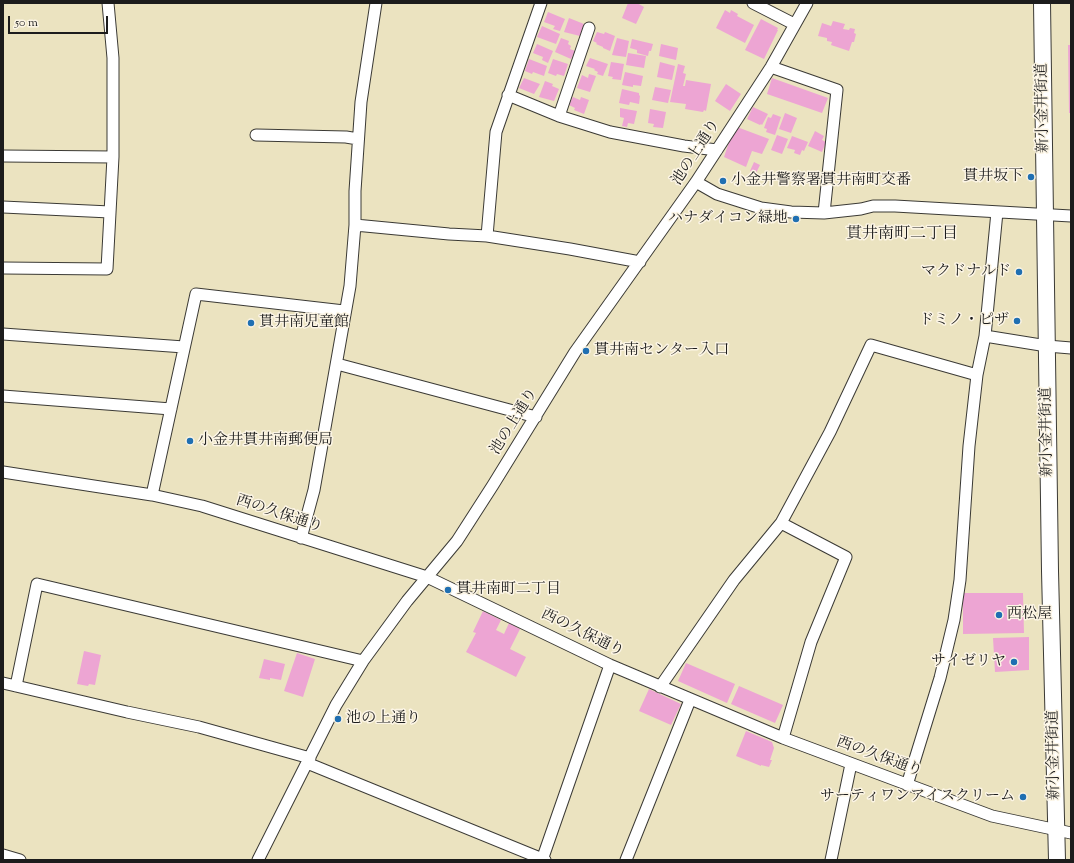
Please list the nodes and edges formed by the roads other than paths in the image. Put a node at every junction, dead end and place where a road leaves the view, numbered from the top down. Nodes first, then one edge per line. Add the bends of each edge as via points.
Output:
1 (108, 3) edge
2 (376, 3) edge
3 (541, 3) edge
4 (753, 3) edge
5 (806, 3) edge
6 (1042, 3) edge
7 (794, 24) junction
8 (589, 28) dead end
9 (771, 67) junction
10 (508, 95) junction
11 (559, 116) junction
12 (256, 135) dead end
13 (358, 138) junction
14 (717, 150) junction
15 (3, 156) edge
16 (113, 157) junction
17 (696, 182) junction
18 (3, 208) edge
19 (110, 212) junction
20 (997, 212) junction
21 (824, 213) junction
22 (1045, 215) junction
23 (1071, 216) edge
24 (355, 225) junction
25 (487, 236) junction
26 (640, 262) junction
27 (3, 268) edge
28 (344, 311) junction
29 (3, 334) edge
30 (984, 336) junction
31 (1047, 346) junction
32 (184, 347) junction
33 (1071, 348) edge
34 (337, 364) junction
35 (977, 374) junction
36 (3, 396) edge
37 (171, 409) junction
38 (536, 416) junction
39 (3, 472) edge
40 (152, 495) junction
41 (781, 523) junction
42 (301, 538) junction
43 (426, 577) junction
44 (363, 661) junction
45 (610, 665) junction
46 (3, 683) edge
47 (16, 686) junction
48 (660, 687) junction
49 (690, 700) junction
50 (783, 738) junction
51 (308, 760) junction
52 (851, 764) junction
53 (907, 784) junction
54 (1064, 832) edge
55 (3, 855) edge
56 (20, 860) edge
57 (258, 860) edge
58 (543, 860) edge
59 (626, 860) edge
60 (831, 860) edge
61 (1057, 860) edge

1 - 16 street via 113,58
2 - 13 street
3 - 10 street
4 - 7 street
5 - 7 street, 池の上通り
6 - 22 main road, 新小金井街道
7 - 9 street, 池の上通り
8 - 11 street
9 - 14 street, 池の上通り
9 - 21 street via 837,90
10 - 11 street
10 - 25 street via 496,132
11 - 14 street via 610,132
12 - 13 street
13 - 24 street
14 - 17 street, 池の上通り
15 - 16 street
16 - 19 street
17 - 21 street via 717,194 761,208
17 - 26 street, 池の上通り
18 - 19 street
19 - 27 street via 107,269
20 - 21 street via 874,206
20 - 22 street
20 - 30 street
22 - 23 street
22 - 31 main road, 新小金井街道
24 - 25 street
24 - 28 street via 350,286
25 - 26 street
26 - 38 street, 池の上通り via 575,352
28 - 32 street via 196,294
28 - 34 street
29 - 32 street
30 - 31 street
30 - 35 street
31 - 33 street
31 - 54 main road, 新小金井街道
32 - 37 street
34 - 38 street
34 - 42 street via 314,490
35 - 41 street via 871,345 830,432
35 - 53 street via 965,492 960,580 954,620 940,678
36 - 37 street
37 - 40 street
38 - 43 street, 池の上通り via 457,541
39 - 40 street, 西の久保通り
40 - 42 street, 西の久保通り via 202,506
41 - 48 street via 734,580
41 - 50 street via 846,557 811,642
42 - 43 street, 西の久保通り
43 - 44 street, 池の上通り
43 - 45 street, 西の久保通り
44 - 47 street via 37,584
44 - 51 street, 池の上通り via 336,705
45 - 48 street, 西の久保通り
45 - 58 street
46 - 47 street
47 - 51 street via 199,727
48 - 49 street, 西の久保通り
49 - 50 street, 西の久保通り
49 - 59 street
50 - 52 street, 西の久保通り
51 - 57 street, 池の上通り
51 - 58 street
52 - 53 street, 西の久保通り
52 - 60 street
53 - 54 street, 西の久保通り via 992,816
54 - 61 main road, 新小金井街道
55 - 56 street

